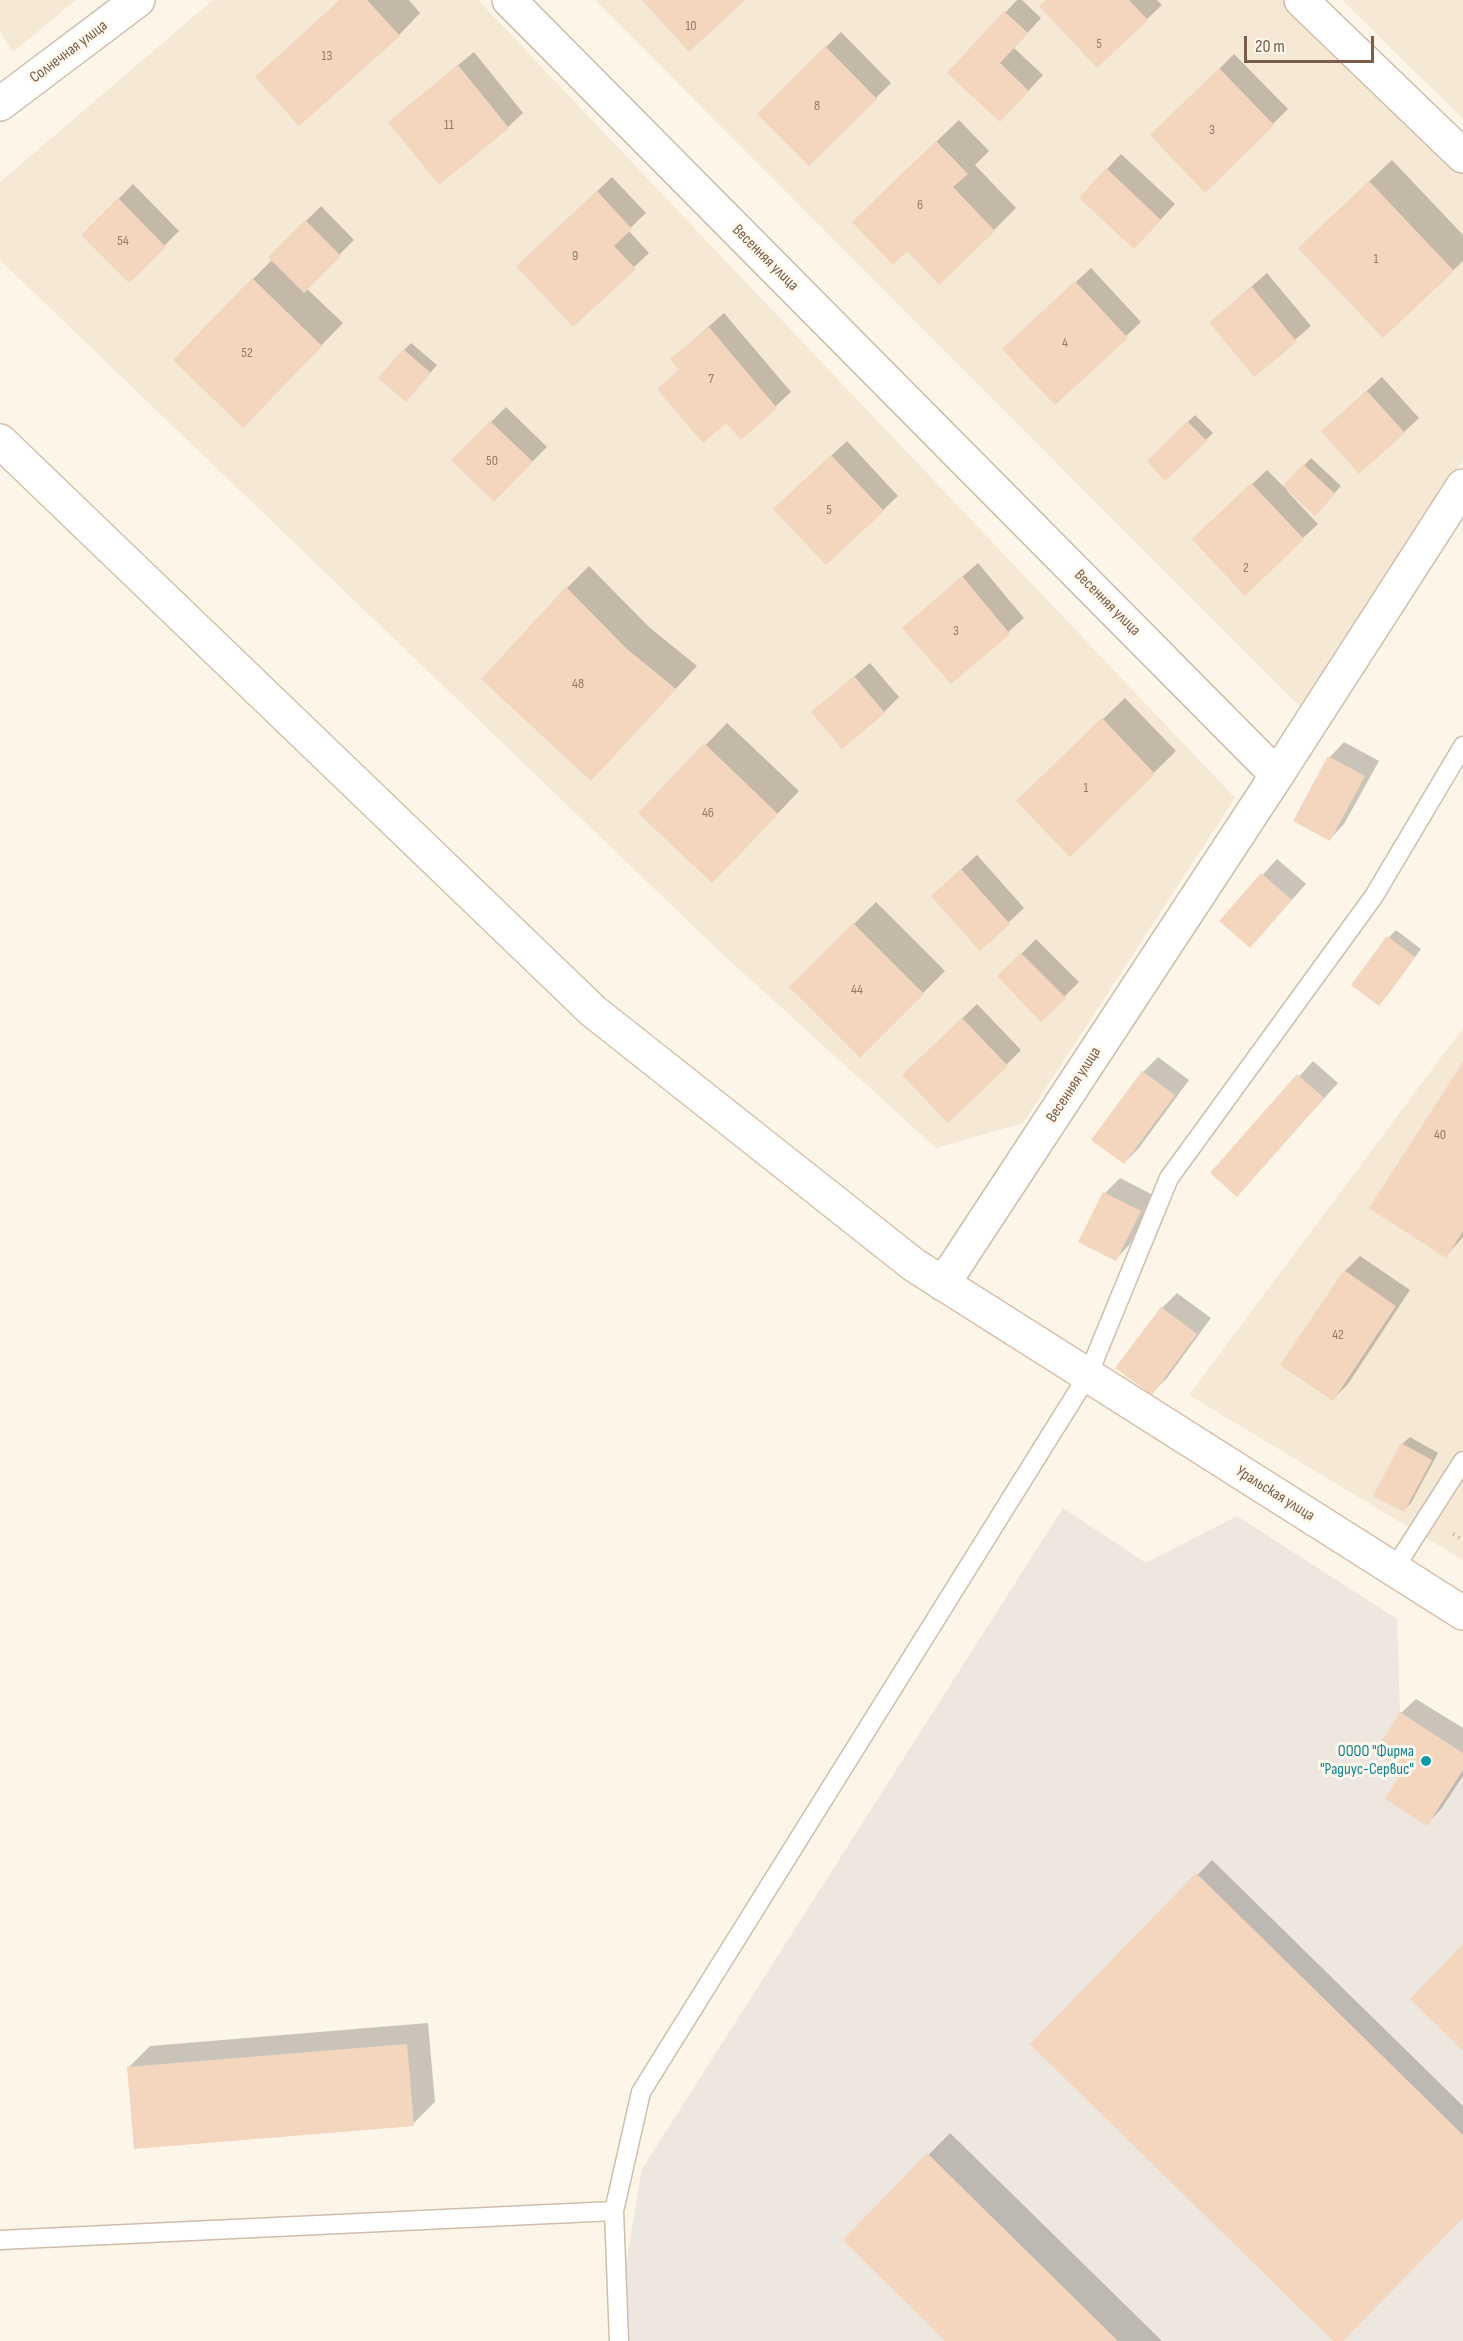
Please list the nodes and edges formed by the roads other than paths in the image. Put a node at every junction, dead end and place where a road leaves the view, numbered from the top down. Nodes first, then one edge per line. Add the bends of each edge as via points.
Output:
1 (138, 0) edge
2 (509, 0) edge
3 (1301, 0) edge
4 (0, 104) edge
5 (1463, 156) edge
6 (0, 441) edge
7 (1463, 486) edge
8 (1463, 746) edge
9 (1277, 775) junction
10 (943, 1284) junction
11 (1088, 1376) junction
12 (1463, 1461) edge
13 (1394, 1569) junction
14 (1463, 1613) edge
15 (614, 2211) junction
16 (0, 2240) edge
17 (619, 2341) edge

1 - 4 street, Солнечная улица
2 - 9 street, Весенняя улица
3 - 5 street
6 - 10 street, Уральская улица via 593,1011
7 - 9 street
8 - 11 lane via 1374,896 1169,1179
9 - 10 street, Весенняя улица
10 - 11 street, Уральская улица
11 - 13 street, Уральская улица
11 - 15 lane via 641,2092
12 - 13 lane
13 - 14 street, Уральская улица
15 - 16 lane
15 - 17 lane

